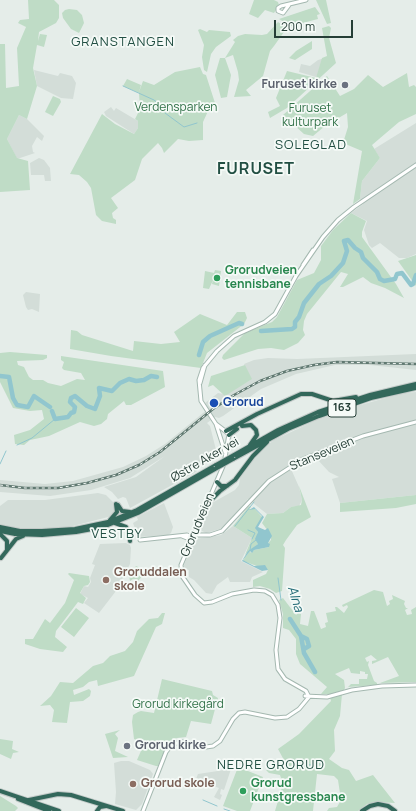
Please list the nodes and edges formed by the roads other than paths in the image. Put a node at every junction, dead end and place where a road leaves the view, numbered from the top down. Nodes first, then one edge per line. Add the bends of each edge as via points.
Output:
1 (306, 0) edge
2 (289, 5) dead end
3 (416, 165) edge
4 (416, 384) edge
5 (416, 388) edge
6 (370, 395) junction
7 (263, 411) junction
8 (416, 422) edge
9 (216, 424) junction
10 (242, 426) junction
11 (227, 434) junction
12 (221, 436) junction
13 (271, 438) junction
14 (249, 446) junction
15 (225, 454) junction
16 (233, 457) junction
17 (216, 467) junction
18 (217, 482) junction
19 (228, 486) junction
20 (208, 502) junction
21 (131, 512) junction
22 (108, 522) junction
23 (114, 523) junction
24 (0, 527) edge
25 (0, 531) edge
26 (0, 534) edge
27 (25, 535) junction
28 (194, 536) junction
29 (140, 540) dead end
30 (130, 541) dead end
31 (7, 550) junction
32 (1, 558) dead end
33 (416, 685) edge
34 (307, 696) junction
35 (0, 791) edge
36 (9, 794) junction
37 (29, 800) junction
38 (107, 806) junction
39 (49, 811) edge
40 (59, 811) edge
41 (97, 811) edge
42 (123, 811) edge
43 (142, 811) edge
44 (362, 811) edge
45 (395, 811) edge

1 - 2 street
3 - 9 street, Grorudveien via 347,212 307,258 275,314 265,322 234,336 205,366 199,384 202,403
4 - 6 highway, Østre Aker vei / 163
5 - 13 highway, Østre Aker vei / 163 via 342,408
6 - 7 highway, 163 via 335,402 309,394 295,396
6 - 14 highway, Østre Aker vei / 163 via 307,416
7 - 10 highway, 163
7 - 11 highway, 163
8 - 28 street, Stanseveien via 348,441 298,462 278,474 259,491 225,529 216,534
9 - 11 street, Grorudveien
9 - 12 street, Grorudveien
10 - 11 highway, 163
10 - 14 highway via 251,425 256,430 256,437
11 - 12 street
11 - 12 street via 224,440
11 - 15 street, Grorudveien
12 - 15 street, Grorudveien
13 - 16 highway, Østre Aker vei / 163
13 - 19 highway, 163
14 - 16 highway, Østre Aker vei / 163
15 - 18 street, Grorudveien
16 - 17 highway, Østre Aker vei / 163, bridge
17 - 21 highway, Østre Aker vei / 163
17 - 23 highway, Østre Aker vei / 163 via 138,513
18 - 19 highway
18 - 20 street, Grorudveien
19 - 20 highway, 163
20 - 28 street, Grorudveien
21 - 22 highway, Østre Aker vei / 163
21 - 22 highway via 122,511 116,504 116,514
22 - 24 highway, Østre Aker vei / 163 via 82,528 42,531 20,531
23 - 27 highway, Østre Aker vei / 163 via 69,533
23 - 30 highway via 126,528
25 - 27 highway, Østre Aker vei / 163
26 - 31 highway via 7,541
27 - 31 highway
28 - 29 street, Stanseveien
28 - 34 street, Grorudveien via 180,571 186,583 200,601 210,603 232,594 258,590 267,591 274,597 280,618 277,665 285,679 306,691
31 - 32 highway
33 - 34 street via 382,686 326,697
34 - 43 street via 295,713 284,717 272,718 239,713 220,742 211,747 182,742 172,744 166,752
35 - 36 highway
36 - 37 highway
36 - 39 highway
37 - 38 highway via 68,794
37 - 40 highway
38 - 41 highway via 100,807
38 - 42 highway
44 - 45 highway via 378,804

